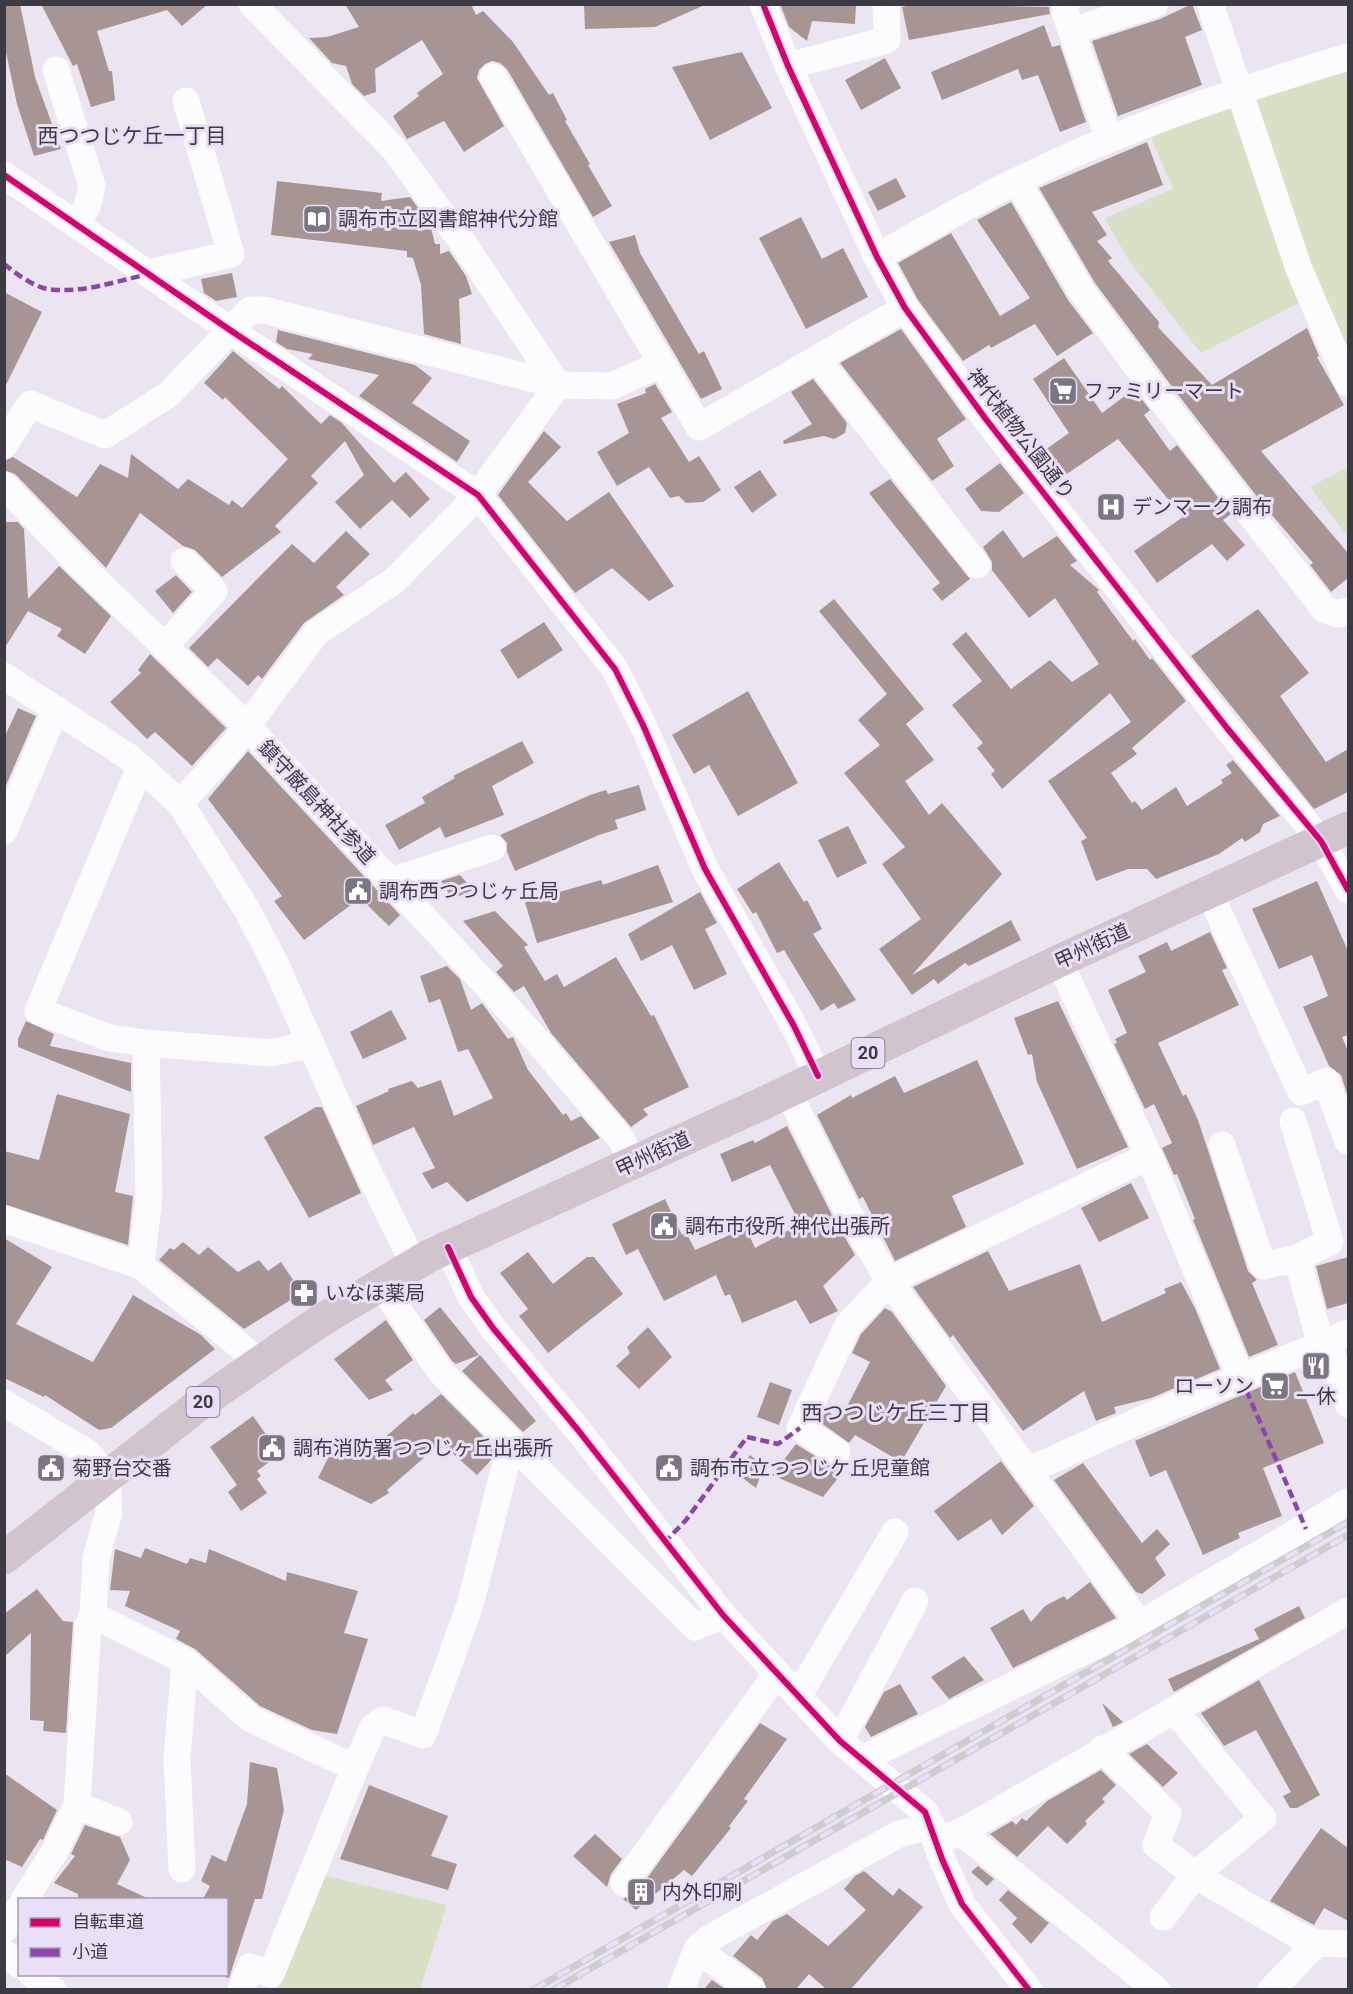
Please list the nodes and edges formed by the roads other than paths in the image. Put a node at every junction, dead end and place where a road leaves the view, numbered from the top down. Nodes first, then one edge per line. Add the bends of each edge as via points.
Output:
1 (252, 4) edge
2 (763, 4) edge
3 (886, 4) edge
4 (1066, 4) edge
5 (1155, 4) edge
6 (1210, 4) edge
7 (1072, 31) junction
8 (1348, 57) edge
9 (788, 66) junction
10 (56, 70) dead end
11 (494, 77) dead end
12 (1238, 90) junction
13 (186, 101) dead end
14 (1109, 139) junction
15 (4, 175) edge
16 (1017, 181) junction
17 (75, 223) junction
18 (877, 257) junction
19 (150, 273) junction
20 (905, 308) junction
21 (230, 330) junction
22 (817, 359) junction
23 (661, 364) junction
24 (1348, 383) edge
25 (558, 385) junction
26 (4, 445) edge
27 (4, 485) edge
28 (478, 495) junction
29 (184, 561) dead end
30 (977, 565) dead end
31 (1348, 610) edge
32 (164, 647) junction
33 (4, 676) edge
34 (56, 710) junction
35 (247, 726) junction
36 (140, 767) junction
37 (180, 803) junction
38 (4, 831) edge
39 (1335, 835) edge
40 (492, 848) dead end
41 (391, 881) junction
42 (1348, 891) edge
43 (1209, 892) junction
44 (1059, 962) junction
45 (146, 1044) junction
46 (311, 1044) junction
47 (818, 1076) junction
48 (788, 1092) junction
49 (1293, 1121) dead end
50 (1348, 1141) edge
51 (1222, 1145) dead end
52 (1149, 1156) junction
53 (633, 1163) junction
54 (4, 1219) edge
55 (448, 1247) junction
56 (1297, 1258) junction
57 (414, 1264) junction
58 (141, 1266) junction
59 (889, 1281) junction
60 (380, 1284) junction
61 (1332, 1340) edge
62 (261, 1363) junction
63 (1241, 1378) junction
64 (4, 1403) edge
65 (1348, 1404) edge
66 (511, 1443) junction
67 (837, 1452) dead end
68 (1027, 1471) junction
69 (107, 1479) junction
70 (1348, 1502) edge
71 (894, 1532) dead end
72 (4, 1558) edge
73 (915, 1601) dead end
74 (1348, 1611) edge
75 (93, 1615) junction
76 (723, 1615) junction
77 (1140, 1624) junction
78 (185, 1661) junction
79 (776, 1675) junction
80 (798, 1696) junction
81 (1174, 1710) junction
82 (840, 1740) junction
83 (1102, 1749) junction
84 (862, 1760) junction
85 (355, 1768) junction
86 (77, 1806) junction
87 (119, 1822) dead end
88 (943, 1833) junction
89 (182, 1869) dead end
90 (1195, 1875) junction
91 (624, 1883) dead end
92 (25, 1898) edge
93 (18, 1910) edge
94 (1162, 1917) dead end
95 (4, 1929) edge
96 (1317, 1943) junction
97 (1348, 1944) edge
98 (697, 1950) junction
99 (4, 1953) edge
100 (18, 1966) edge
101 (241, 1989) edge
102 (681, 1989) edge
103 (752, 1989) edge
104 (1029, 1989) edge
105 (1157, 1989) edge
106 (1271, 1989) edge

1 - 25 street via 395,150
2 - 9 street, 神代植物公園通り
3 - 9 street via 887,40
4 - 7 street
5 - 7 street
6 - 12 street
7 - 14 street
8 - 12 street
9 - 18 street, 神代植物公園通り
10 - 17 street via 92,186 87,207
11 - 23 street
12 - 14 street
12 - 24 street via 1299,269
13 - 19 street via 231,254
14 - 16 street
15 - 17 street
16 - 18 street
16 - 31 street via 1082,292 1162,402 1325,610 1339,614
17 - 19 street
18 - 20 street, 神代植物公園通り
19 - 21 street
20 - 22 street
20 - 39 street, 神代植物公園通り via 985,418 1227,728
21 - 25 street via 250,310 264,310
21 - 26 street via 169,394 105,435 30,404
21 - 28 street
22 - 23 street via 699,427
22 - 30 street
23 - 25 street via 612,386
25 - 28 street
27 - 32 street, 鎮守厳島神社参道
28 - 35 street via 395,580 316,633
28 - 47 street via 615,669 705,869
29 - 32 street via 214,591
32 - 35 street, 鎮守厳島神社参道
33 - 34 street
34 - 36 street
34 - 38 street
35 - 37 street
35 - 41 street, 鎮守厳島神社参道
36 - 37 street
36 - 45 street via 38,1011 110,1038
37 - 46 street via 248,909
39 - 42 street, 神代植物公園通り
39 - 43 highway, 甲州街道 / 20
40 - 41 street
41 - 53 street, 鎮守厳島神社参道 via 556,1063 621,1139
43 - 44 highway, 甲州街道 / 20
43 - 50 street via 1301,1092 1326,1081
44 - 47 highway, 甲州街道 / 20
44 - 52 street
45 - 46 street via 270,1053
45 - 58 street via 149,1196
46 - 57 street
47 - 48 highway, 甲州街道 / 20
48 - 53 highway, 甲州街道 / 20
48 - 59 street via 846,1208
49 - 56 street via 1330,1242
51 - 56 street via 1263,1266
52 - 59 street
52 - 63 street
53 - 55 highway, 甲州街道 / 20
54 - 58 street
55 - 57 highway, 甲州街道 / 20
55 - 76 street via 471,1297 493,1328
56 - 61 street
57 - 60 highway, 甲州街道 / 20
58 - 62 street
59 - 67 street via 848,1325 800,1428
59 - 68 street
60 - 62 highway, 甲州街道 / 20
60 - 66 street via 440,1371
61 - 63 street
61 - 65 street
62 - 69 highway, 甲州街道 / 20 via 201,1403
63 - 68 street
64 - 69 street via 88,1452
66 - 76 street via 696,1627
66 - 85 street via 470,1605 423,1735 383,1720 373,1727
68 - 77 street
69 - 72 highway, 甲州街道 / 20
69 - 75 street via 109,1512 96,1558
70 - 77 street
71 - 80 street
73 - 82 street
74 - 81 street
75 - 78 street
75 - 86 street via 88,1625
76 - 79 street
77 - 84 street
78 - 85 street via 251,1719
78 - 89 street via 177,1758
79 - 80 street
79 - 91 street
80 - 82 street
81 - 83 street
81 - 90 street via 1263,1818
82 - 84 street
83 - 88 street
83 - 90 street via 1168,1814 1156,1845
84 - 88 street via 925,1812
85 - 101 street via 271,1974 250,1966
86 - 87 street
86 - 92 street via 55,1851
88 - 98 street via 899,1834 708,1939
88 - 104 street via 962,1904
88 - 105 street
90 - 94 street
90 - 96 street
93 - 95 street
96 - 97 street
96 - 106 street
98 - 102 street
98 - 103 street
99 - 100 street

